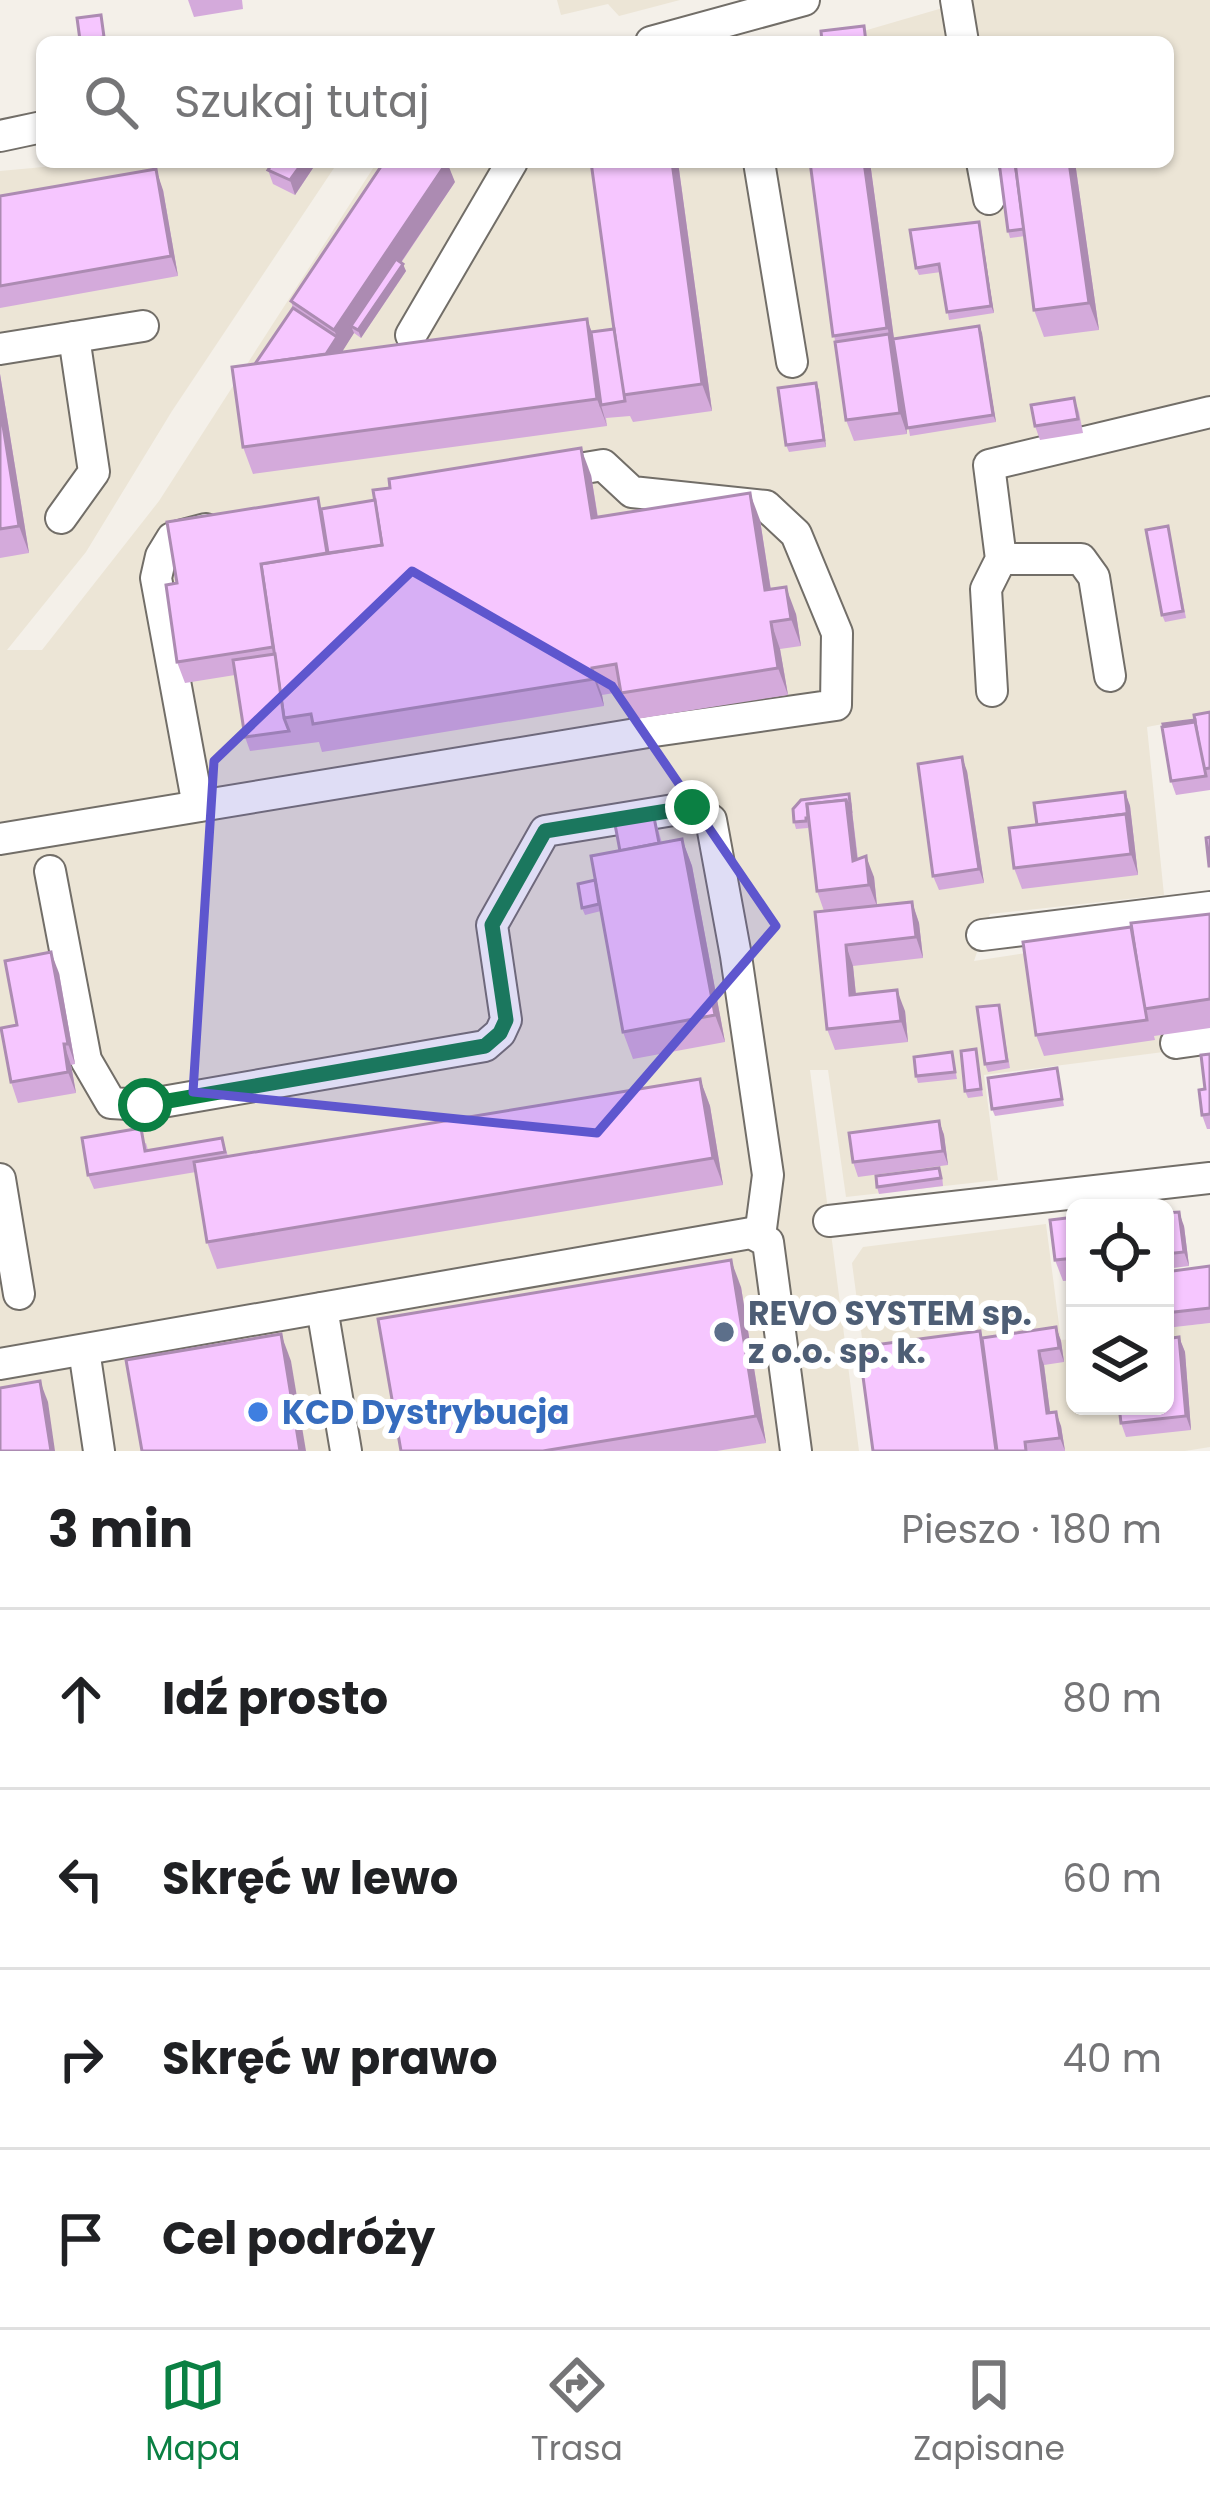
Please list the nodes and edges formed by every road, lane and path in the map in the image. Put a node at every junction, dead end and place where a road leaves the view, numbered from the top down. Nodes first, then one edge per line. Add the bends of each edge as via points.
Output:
1 (804, 0) edge
2 (956, 0) edge
3 (680, 36) edge
4 (961, 36) edge
5 (36, 128) edge
6 (0, 136) edge
7 (508, 168) edge
8 (760, 168) edge
9 (983, 168) edge
10 (988, 199) dead end
11 (143, 326) dead end
12 (411, 335) dead end
13 (74, 338) junction
14 (0, 350) edge
15 (792, 362) dead end
16 (1210, 412) edge
17 (510, 480) edge
18 (62, 518) dead end
19 (230, 525) edge
20 (1001, 559) junction
21 (1110, 676) dead end
22 (992, 691) dead end
23 (198, 806) junction
24 (0, 838) edge
25 (50, 871) dead end
26 (1210, 908) edge
27 (982, 935) dead end
28 (1210, 1038) edge
29 (1176, 1043) dead end
30 (1210, 1178) edge
31 (0, 1179) edge
32 (829, 1221) dead end
33 (760, 1236) junction
34 (19, 1294) dead end
35 (322, 1308) junction
36 (84, 1349) junction
37 (0, 1364) edge
38 (99, 1451) edge
39 (346, 1451) edge
40 (796, 1451) edge

1 - 3 street
2 - 4 street
5 - 6 street
7 - 12 street
8 - 15 street
9 - 10 street
11 - 13 street
13 - 14 street
13 - 18 street via 94,472
16 - 20 street via 989,465
17 - 23 street via 603,465 632,492 766,506 796,534 837,633 836,705
19 - 23 street via 172,538 156,578
20 - 21 street via 1081,559 1094,578
20 - 22 street via 986,589
23 - 24 street
25 - 33 street via 86,1060 111,1103 145,1105 485,1046 506,1020 492,925 545,831 692,807 711,820 736,956 768,1175
26 - 27 street
28 - 29 street
30 - 32 street
31 - 34 street
33 - 35 street
33 - 40 street via 768,1242
35 - 36 street
35 - 39 street
36 - 37 street
36 - 38 street

